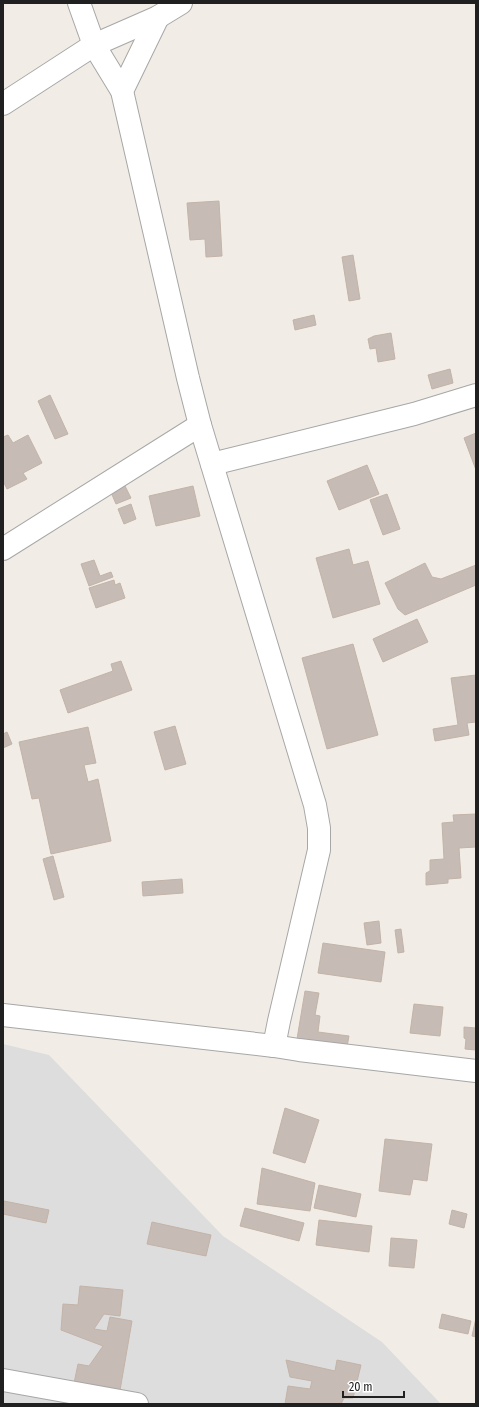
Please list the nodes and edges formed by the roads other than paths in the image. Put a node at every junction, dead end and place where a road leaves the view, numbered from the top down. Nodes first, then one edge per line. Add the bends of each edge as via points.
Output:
1 (79, 3) edge
2 (181, 3) edge
3 (158, 17) junction
4 (94, 45) junction
5 (122, 91) junction
6 (3, 104) edge
7 (476, 395) edge
8 (200, 425) junction
9 (212, 464) junction
10 (3, 549) edge
11 (3, 1015) edge
12 (274, 1046) junction
13 (476, 1071) edge
14 (3, 1380) edge
15 (137, 1404) edge

1 - 4 street
2 - 3 street
3 - 4 street
3 - 5 street
4 - 5 street
4 - 6 street
5 - 8 street
7 - 9 street via 414,414
8 - 9 street
8 - 10 street
9 - 12 street via 315,805 319,828 319,850
11 - 12 street
12 - 13 street
14 - 15 street

